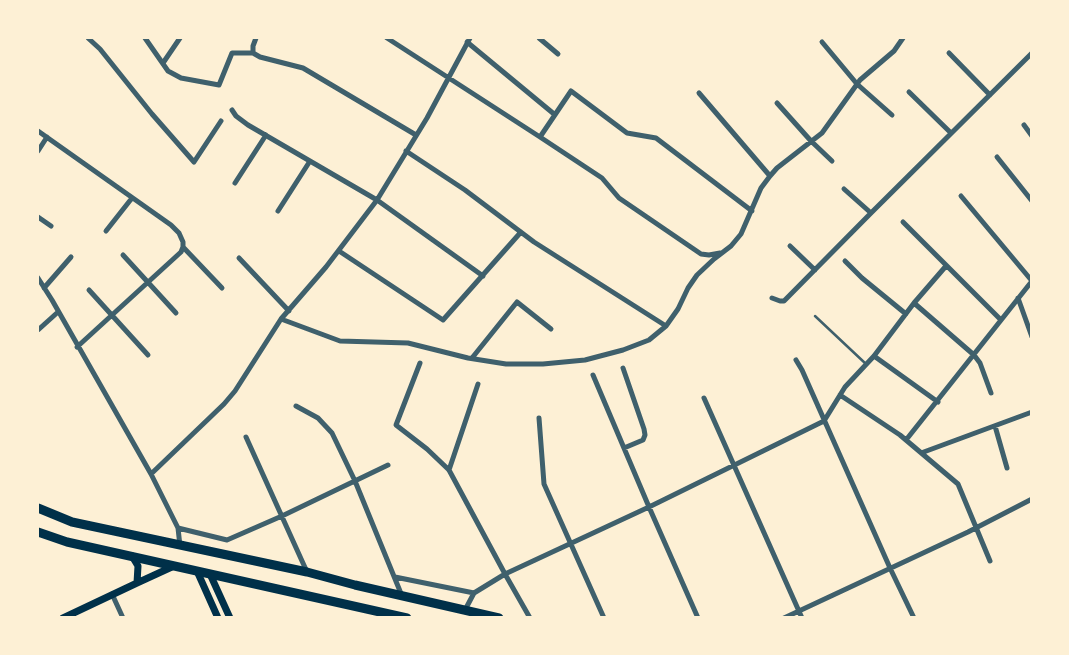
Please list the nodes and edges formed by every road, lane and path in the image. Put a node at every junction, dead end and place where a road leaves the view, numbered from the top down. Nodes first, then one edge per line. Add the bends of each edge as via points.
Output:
1 (88, 38) edge
2 (145, 38) edge
3 (180, 38) edge
4 (256, 38) edge
5 (387, 38) edge
6 (539, 38) edge
7 (903, 38) edge
8 (468, 40) edge
9 (822, 42) dead end
10 (949, 52) dead end
11 (254, 53) junction
12 (1032, 53) edge
13 (558, 54) dead end
14 (163, 63) junction
15 (448, 77) junction
16 (857, 84) junction
17 (909, 92) dead end
18 (699, 93) dead end
19 (990, 95) junction
20 (777, 102) dead end
21 (232, 110) dead end
22 (554, 114) junction
23 (892, 115) dead end
24 (221, 121) dead end
25 (1024, 125) dead end
26 (38, 131) edge
27 (951, 133) junction
28 (266, 135) junction
29 (416, 135) junction
30 (1032, 136) edge
31 (47, 137) junction
32 (540, 137) junction
33 (812, 142) junction
34 (406, 151) junction
35 (38, 152) edge
36 (997, 157) dead end
37 (310, 161) junction
38 (832, 161) dead end
39 (770, 176) junction
40 (235, 183) dead end
41 (844, 189) dead end
42 (961, 196) dead end
43 (132, 198) junction
44 (377, 200) junction
45 (1032, 201) edge
46 (278, 211) dead end
47 (752, 211) junction
48 (870, 212) junction
49 (38, 217) edge
50 (903, 222) dead end
51 (51, 226) dead end
52 (106, 231) dead end
53 (520, 232) junction
54 (790, 246) dead end
55 (183, 247) junction
56 (338, 251) junction
57 (723, 252) junction
58 (123, 254) dead end
59 (70, 257) dead end
60 (238, 258) dead end
61 (845, 261) dead end
62 (946, 266) junction
63 (815, 270) junction
64 (483, 276) junction
65 (38, 278) edge
66 (1032, 281) edge
67 (148, 282) junction
68 (44, 288) junction
69 (222, 288) dead end
70 (90, 290) dead end
71 (772, 298) dead end
72 (1018, 298) junction
73 (914, 303) junction
74 (289, 311) junction
75 (58, 312) junction
76 (176, 313) dead end
77 (906, 314) junction
78 (113, 315) junction
79 (815, 316) dead end
80 (281, 319) junction
81 (1001, 320) junction
82 (666, 326) junction
83 (551, 329) dead end
84 (38, 330) edge
85 (1032, 337) edge
86 (77, 347) junction
87 (148, 355) dead end
88 (974, 355) junction
89 (874, 356) junction
90 (472, 358) junction
91 (796, 360) dead end
92 (420, 363) dead end
93 (866, 364) junction
94 (622, 368) dead end
95 (592, 375) dead end
96 (478, 384) dead end
97 (991, 393) dead end
98 (840, 395) junction
99 (704, 398) dead end
100 (938, 402) junction
101 (296, 406) dead end
102 (1032, 412) edge
103 (539, 418) dead end
104 (824, 420) junction
105 (995, 426) junction
106 (246, 436) dead end
107 (906, 440) junction
108 (624, 448) junction
109 (921, 453) junction
110 (388, 465) dead end
111 (734, 465) junction
112 (1007, 468) dead end
113 (449, 470) junction
114 (151, 474) junction
115 (354, 481) junction
116 (1032, 499) edge
117 (38, 508) edge
118 (648, 508) junction
119 (282, 516) junction
120 (178, 528) junction
121 (976, 528) junction
122 (38, 532) edge
123 (571, 542) junction
124 (180, 546) junction
125 (132, 556) junction
126 (990, 561) dead end
127 (174, 566) junction
128 (890, 568) junction
129 (196, 571) junction
130 (307, 572) junction
131 (210, 574) junction
132 (505, 574) junction
133 (395, 577) junction
134 (137, 583) junction
135 (112, 594) junction
136 (474, 594) junction
137 (402, 596) junction
138 (465, 610) junction
139 (799, 610) junction
140 (63, 618) edge
141 (123, 618) edge
142 (218, 618) edge
143 (230, 618) edge
144 (407, 618) edge
145 (499, 618) edge
146 (530, 618) edge
147 (604, 618) edge
148 (698, 618) edge
149 (784, 618) edge
150 (802, 618) edge
151 (914, 618) edge

1 - 24 street via 194,162
2 - 14 street
3 - 14 street
4 - 11 street
5 - 15 street
6 - 13 street
7 - 16 street via 894,51
8 - 15 street
8 - 22 street
9 - 16 street
10 - 19 street
11 - 14 street via 232,53 219,85 181,78 168,71
11 - 29 street via 303,68
12 - 19 street
15 - 29 street
15 - 32 street
16 - 23 street
16 - 33 street via 828,126
17 - 27 street
18 - 39 street
19 - 27 street
20 - 33 street
21 - 28 street
22 - 32 street
22 - 47 street via 571,91 627,133 656,138
25 - 30 street
26 - 31 street
27 - 48 street
28 - 37 street
28 - 40 street
29 - 34 street
31 - 35 street
31 - 43 street
32 - 57 street via 602,178 619,198 701,254
33 - 38 street
33 - 39 street
34 - 44 street
34 - 53 street
36 - 45 street
37 - 44 street
37 - 46 street
39 - 47 street via 761,188
41 - 48 street
42 - 66 street
43 - 52 street
43 - 55 street via 171,225 179,233
44 - 56 street
44 - 64 street
47 - 57 street via 741,234
48 - 63 street
49 - 51 street
50 - 62 street
53 - 64 street
53 - 82 street
54 - 63 street
55 - 67 street
55 - 69 street
56 - 64 street via 443,320
56 - 74 street
57 - 82 street via 697,275
58 - 67 street
59 - 68 street
60 - 74 street
61 - 77 street
62 - 73 street
62 - 81 street
63 - 71 street via 784,301
65 - 68 street
66 - 72 street
67 - 76 street
67 - 78 street
68 - 75 street
70 - 78 street
72 - 81 street
72 - 85 street
73 - 77 street
73 - 88 street
74 - 80 street
75 - 84 street
75 - 86 street
77 - 89 street
78 - 86 street
78 - 87 street
79 - 93 lane
80 - 90 street via 340,342 408,343
80 - 114 street via 224,404
81 - 88 street
82 - 90 street via 649,340 585,360 516,364
83 - 90 street via 517,302
86 - 114 street
88 - 97 street
88 - 100 street
89 - 93 street
89 - 100 street
91 - 104 street
92 - 113 street via 396,425
93 - 98 street
94 - 108 street via 645,435 643,440
95 - 108 street
96 - 113 street
98 - 104 street
98 - 107 street
99 - 111 street
100 - 107 street
101 - 115 street via 318,418 332,433
102 - 105 street
103 - 123 street via 544,484
104 - 111 street
104 - 128 street
105 - 109 street
105 - 112 street
106 - 119 street
107 - 109 street
108 - 118 street
109 - 121 street via 958,484
110 - 115 street
111 - 118 street
111 - 139 street
113 - 132 street
114 - 120 street
115 - 119 street
115 - 133 street
116 - 121 street
117 - 124 highway via 72,522
118 - 123 street
118 - 148 street
119 - 120 street via 228,540
119 - 130 street
120 - 124 street
121 - 126 street
121 - 128 street
122 - 125 highway via 67,542
123 - 132 street
123 - 147 street
124 - 130 highway
125 - 127 highway
125 - 134 main road via 138,566
127 - 129 highway
127 - 134 main road
128 - 139 street
128 - 151 street
129 - 131 highway
129 - 142 main road
130 - 137 highway
131 - 143 main road
131 - 144 highway
132 - 136 street
132 - 146 street
133 - 136 street
133 - 137 street
134 - 135 main road
135 - 140 main road
135 - 141 street
136 - 138 street
137 - 138 highway
138 - 145 highway
139 - 149 street
139 - 150 street

